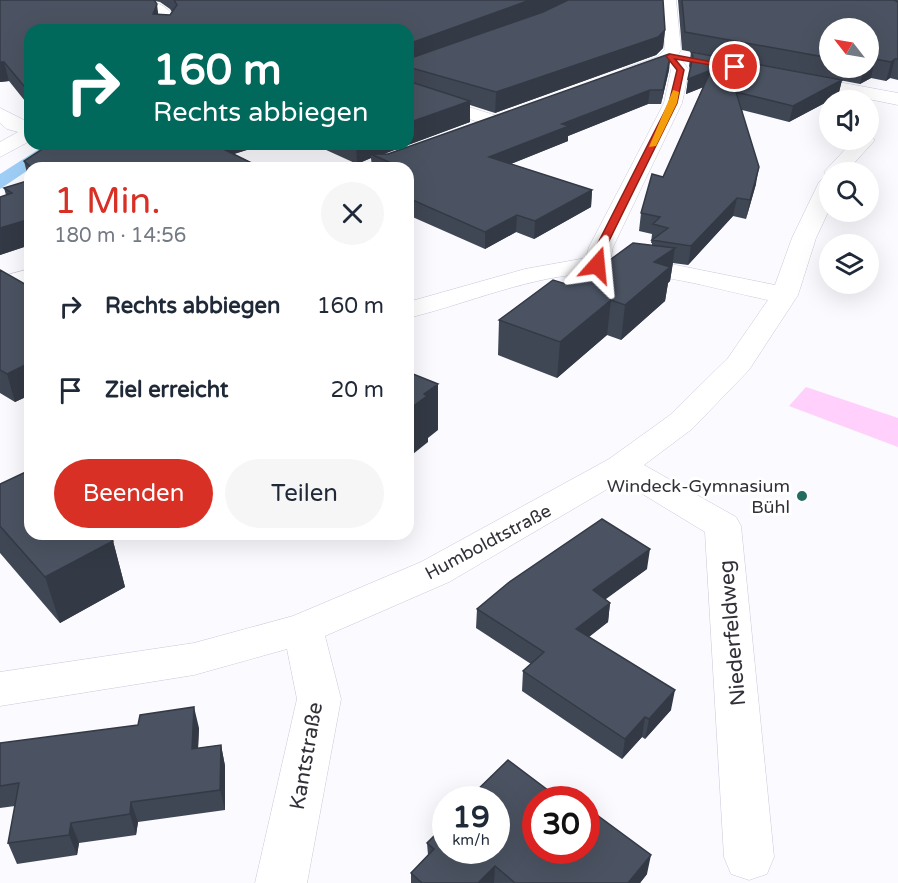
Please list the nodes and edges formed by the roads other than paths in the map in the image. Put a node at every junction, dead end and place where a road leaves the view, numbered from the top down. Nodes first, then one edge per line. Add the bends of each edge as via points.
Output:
1 (140, 0) edge
2 (669, 0) edge
3 (168, 24) edge
4 (670, 56) junction
5 (691, 59) edge
6 (779, 75) edge
7 (611, 80) edge
8 (414, 95) edge
9 (896, 106) edge
10 (0, 114) edge
11 (24, 129) edge
12 (471, 131) edge
13 (24, 135) edge
14 (856, 150) edge
15 (0, 152) edge
16 (844, 162) edge
17 (819, 206) edge
18 (597, 265) junction
19 (24, 279) edge
20 (0, 285) edge
21 (785, 296) junction
22 (414, 308) edge
23 (621, 466) junction
24 (303, 629) junction
25 (0, 689) edge
26 (750, 857) dead end
27 (282, 883) edge

1 - 3 street via 161,9
2 - 4 street via 673,49
4 - 5 street
4 - 7 street
4 - 18 street via 680,70 673,103 601,247
6 - 9 street
8 - 12 street via 503,119
10 - 11 street
13 - 15 street
14 - 16 street
17 - 21 street, Humboldtstraße
18 - 21 street via 662,270
18 - 22 street via 538,273
19 - 20 street
21 - 23 street, Humboldtstraße via 739,364 717,388 681,422
23 - 24 street, Humboldtstraße via 435,572
23 - 26 street, Niederfeldweg via 723,526
24 - 25 street, Humboldtstraße via 194,659
24 - 27 street, Kantstraße via 320,699

